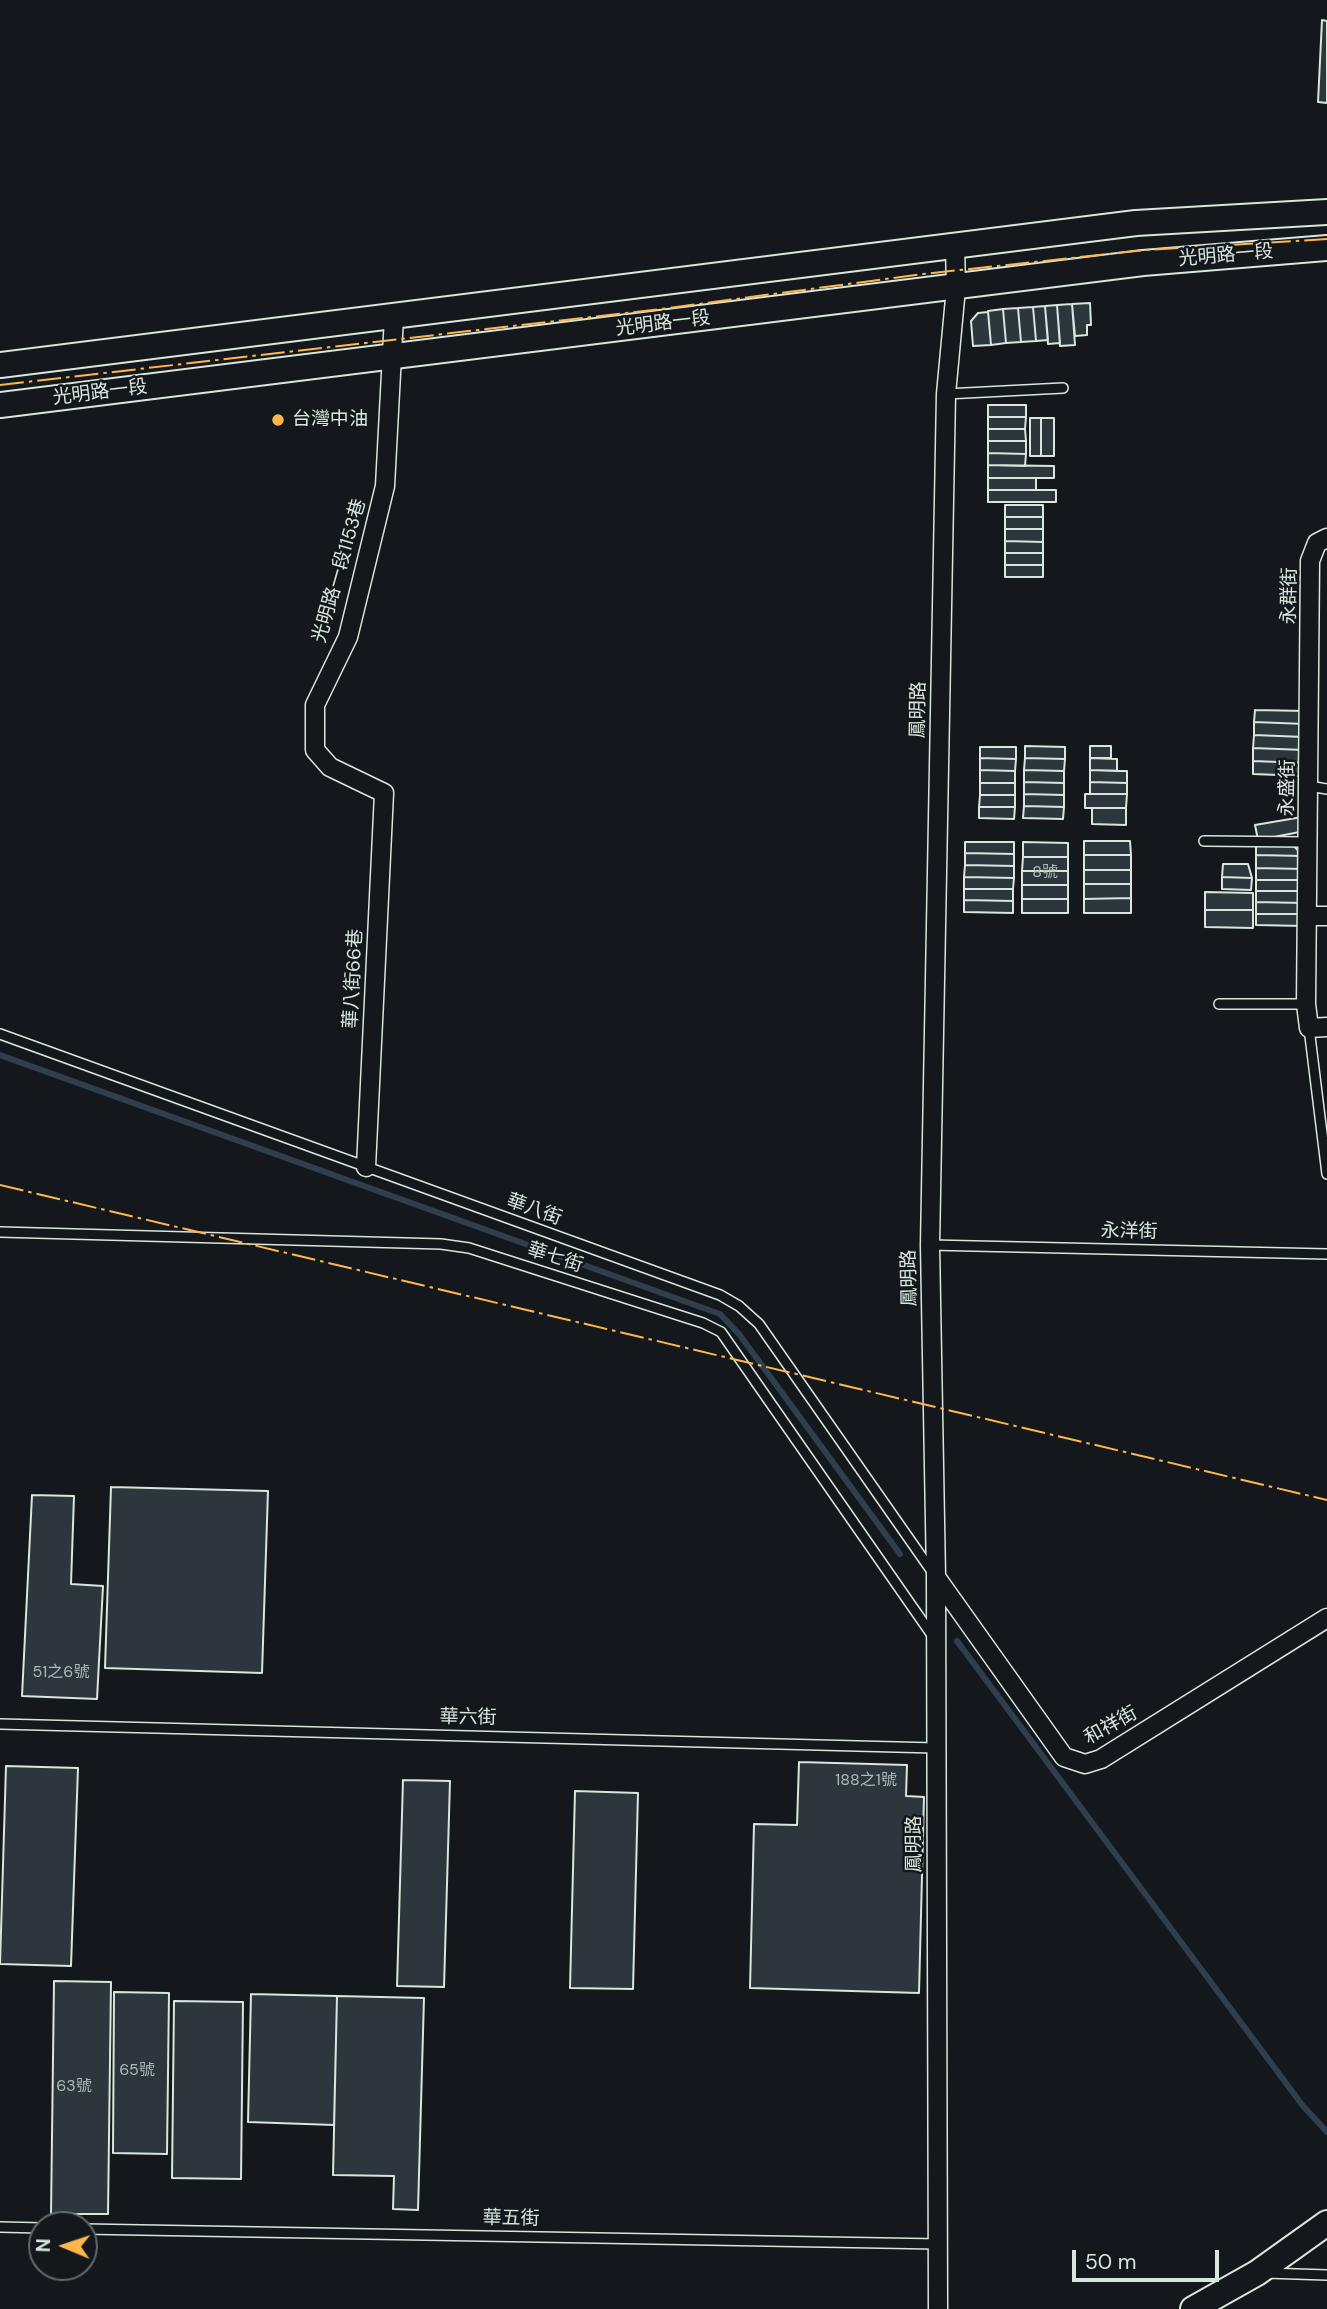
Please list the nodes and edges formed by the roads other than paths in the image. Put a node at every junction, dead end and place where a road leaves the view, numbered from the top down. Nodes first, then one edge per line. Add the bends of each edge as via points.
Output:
1 (1327, 212) edge
2 (955, 246) junction
3 (1327, 248) edge
4 (956, 288) junction
5 (394, 317) junction
6 (171, 344) junction
7 (391, 357) junction
8 (0, 365) edge
9 (178, 383) junction
10 (1063, 388) dead end
11 (946, 394) junction
12 (0, 405) edge
13 (1327, 538) edge
14 (1319, 663) edge
15 (1309, 786) junction
16 (1327, 789) edge
17 (384, 793) joint
18 (1205, 841) dead end
19 (1308, 842) junction
20 (1307, 916) junction
21 (1327, 916) edge
22 (1219, 1004) dead end
23 (1306, 1004) junction
24 (1327, 1027) edge
25 (1309, 1028) junction
26 (0, 1034) edge
27 (1325, 1145) edge
28 (366, 1167) junction
29 (1327, 1174) edge
30 (0, 1232) edge
31 (930, 1245) junction
32 (1327, 1254) edge
33 (936, 1577) junction
34 (1327, 1618) edge
35 (935, 1639) junction
36 (0, 1724) edge
37 (935, 1748) junction
38 (1327, 2223) edge
39 (0, 2227) edge
40 (28, 2228) edge
41 (98, 2229) edge
42 (938, 2244) junction
43 (1257, 2273) junction
44 (1327, 2275) edge
45 (938, 2309) edge
46 (1193, 2309) edge

1 - 2 street, 光明路一段 via 1136,223
2 - 4 street, 鳳明路
2 - 5 street, 光明路一段
3 - 4 street, 光明路一段 via 1143,263
4 - 7 street, 光明路一段
4 - 11 street, 鳳明路
5 - 6 street, 光明路一段
5 - 7 street, 光明路一段1153巷
6 - 8 street, 光明路一段
6 - 9 street
7 - 9 street, 光明路一段
7 - 17 street, 光明路一段1153巷 via 385,486 348,637 314,705 315,750 330,767
9 - 12 street, 光明路一段
10 - 11 lane
11 - 31 street, 鳳明路
13 - 14 street, 永群街 via 1317,543 1310,561
14 - 15 street, 永盛街
15 - 16 lane
15 - 19 street, 永盛街
17 - 28 street, 華八街66巷
18 - 19 lane
19 - 20 street, 永盛街
20 - 21 street
20 - 23 street, 永盛街
22 - 23 lane
23 - 25 street, 永盛街
24 - 25 street
25 - 27 lane
26 - 28 lane, 華八街
27 - 29 lane
28 - 33 lane, 華八街 via 720,1295 739,1306 759,1324
30 - 35 lane, 華七街 via 441,1244 468,1248 703,1324 721,1332
31 - 32 lane, 永洋街
31 - 33 street, 鳳明路
33 - 34 street, 和祥街 via 1064,1757 1085,1764 1101,1759
33 - 35 street, 鳳明路
35 - 37 street, 鳳明路
36 - 37 lane, 華六街
37 - 42 street, 鳳明路
38 - 43 street
39 - 40 lane
41 - 42 lane, 華五街
42 - 45 street, 鳳明路
43 - 44 lane
43 - 46 street

